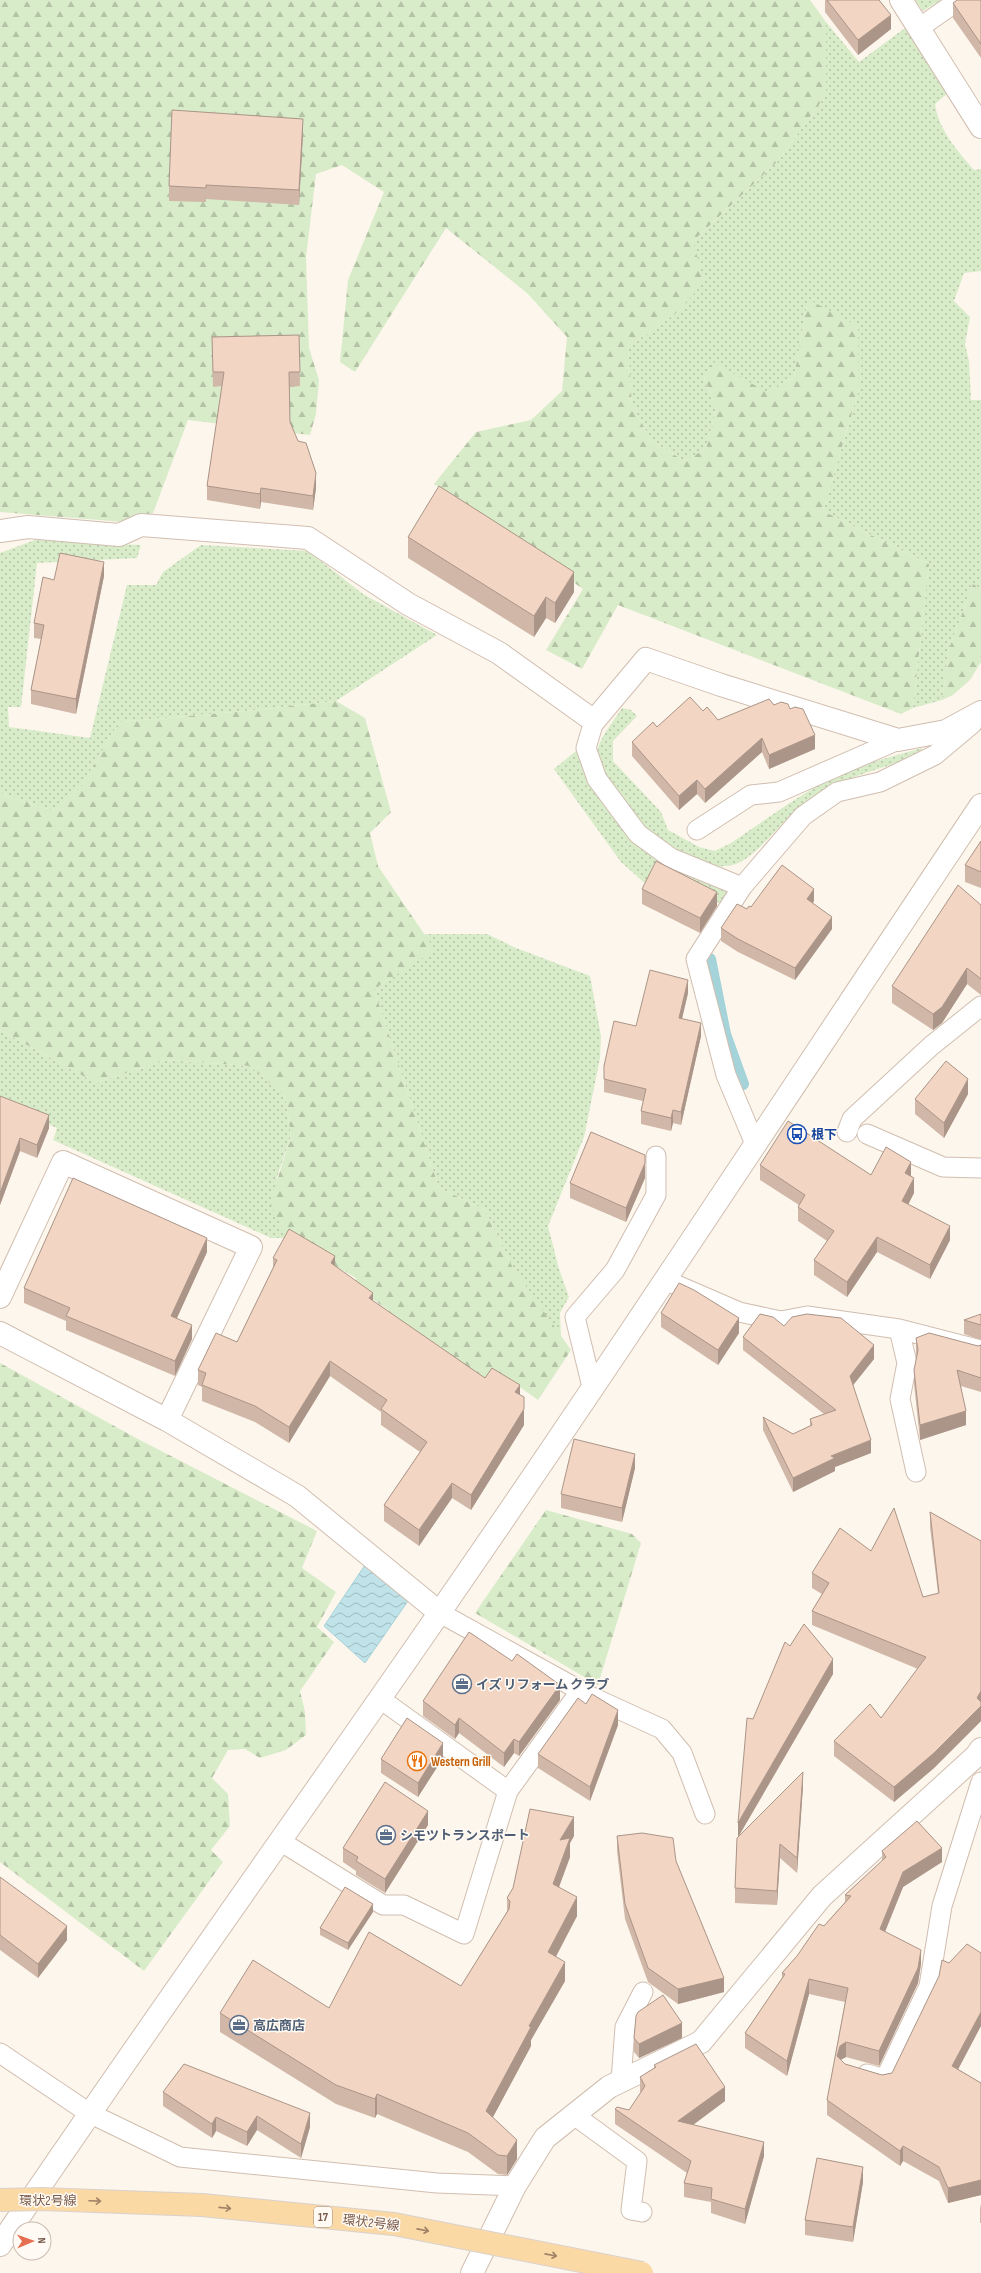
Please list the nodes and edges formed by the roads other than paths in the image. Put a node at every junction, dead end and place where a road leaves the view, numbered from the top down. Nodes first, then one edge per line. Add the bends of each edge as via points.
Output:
1 (901, 0) edge
2 (959, 0) edge
3 (919, 28) junction
4 (981, 127) edge
5 (0, 531) edge
6 (981, 712) edge
7 (981, 716) edge
8 (594, 722) junction
9 (898, 740) junction
10 (981, 805) edge
11 (696, 830) dead end
12 (742, 887) junction
13 (981, 1006) edge
14 (847, 1132) dead end
15 (867, 1134) dead end
16 (755, 1144) junction
17 (656, 1156) dead end
18 (981, 1168) edge
19 (665, 1280) junction
20 (0, 1297) edge
21 (899, 1329) junction
22 (0, 1333) edge
23 (981, 1350) edge
24 (592, 1388) junction
25 (168, 1420) junction
26 (916, 1472) dead end
27 (440, 1613) junction
28 (581, 1690) junction
29 (379, 1698) junction
30 (981, 1749) edge
31 (981, 1782) edge
32 (508, 1791) junction
33 (705, 1814) dead end
34 (280, 1841) junction
35 (643, 1992) dead end
36 (0, 2053) edge
37 (848, 2068) edge
38 (621, 2081) junction
39 (89, 2113) junction
40 (574, 2115) junction
41 (515, 2186) junction
42 (0, 2200) edge
43 (642, 2212) dead end
44 (0, 2245) edge
45 (472, 2273) edge
46 (642, 2273) edge

1 - 3 street
2 - 3 lane
3 - 4 street
5 - 8 street via 28,527 119,534 141,525 308,538 408,604 499,653
6 - 9 street via 946,731
7 - 12 lane via 935,755 880,782 837,792 803,816
8 - 9 street via 646,659 721,686
8 - 12 lane via 586,748 597,779 638,834 670,858
9 - 11 lane via 779,792 751,795
10 - 16 street
12 - 16 lane via 696,959 726,1075
13 - 14 lane via 931,1046 852,1119
15 - 18 lane via 943,1167
16 - 19 street
17 - 24 lane via 656,1195 616,1270 575,1316
19 - 21 lane via 739,1312 780,1321 807,1316
19 - 24 street
20 - 25 street via 63,1162 251,1247
21 - 23 lane
21 - 26 lane via 907,1363 900,1399
22 - 25 street
24 - 27 street
25 - 27 street via 297,1496
27 - 28 lane
27 - 29 street
28 - 32 lane
28 - 33 lane via 662,1728 682,1752
29 - 32 lane
29 - 34 street
30 - 38 street via 822,1896 701,2042
31 - 37 lane via 942,1906 929,1986 885,2080
32 - 34 lane via 464,1934 404,1905 383,1905
34 - 39 street
35 - 38 lane via 625,2027
36 - 39 lane
38 - 40 street via 609,2087
39 - 41 lane via 180,2157 437,2183
39 - 44 street
40 - 41 street via 545,2138
40 - 43 lane via 637,2161 631,2210
41 - 45 street
42 -> 46 main road, 環状2号線 / 17, bridge via 42,2199 202,2205 394,2224

